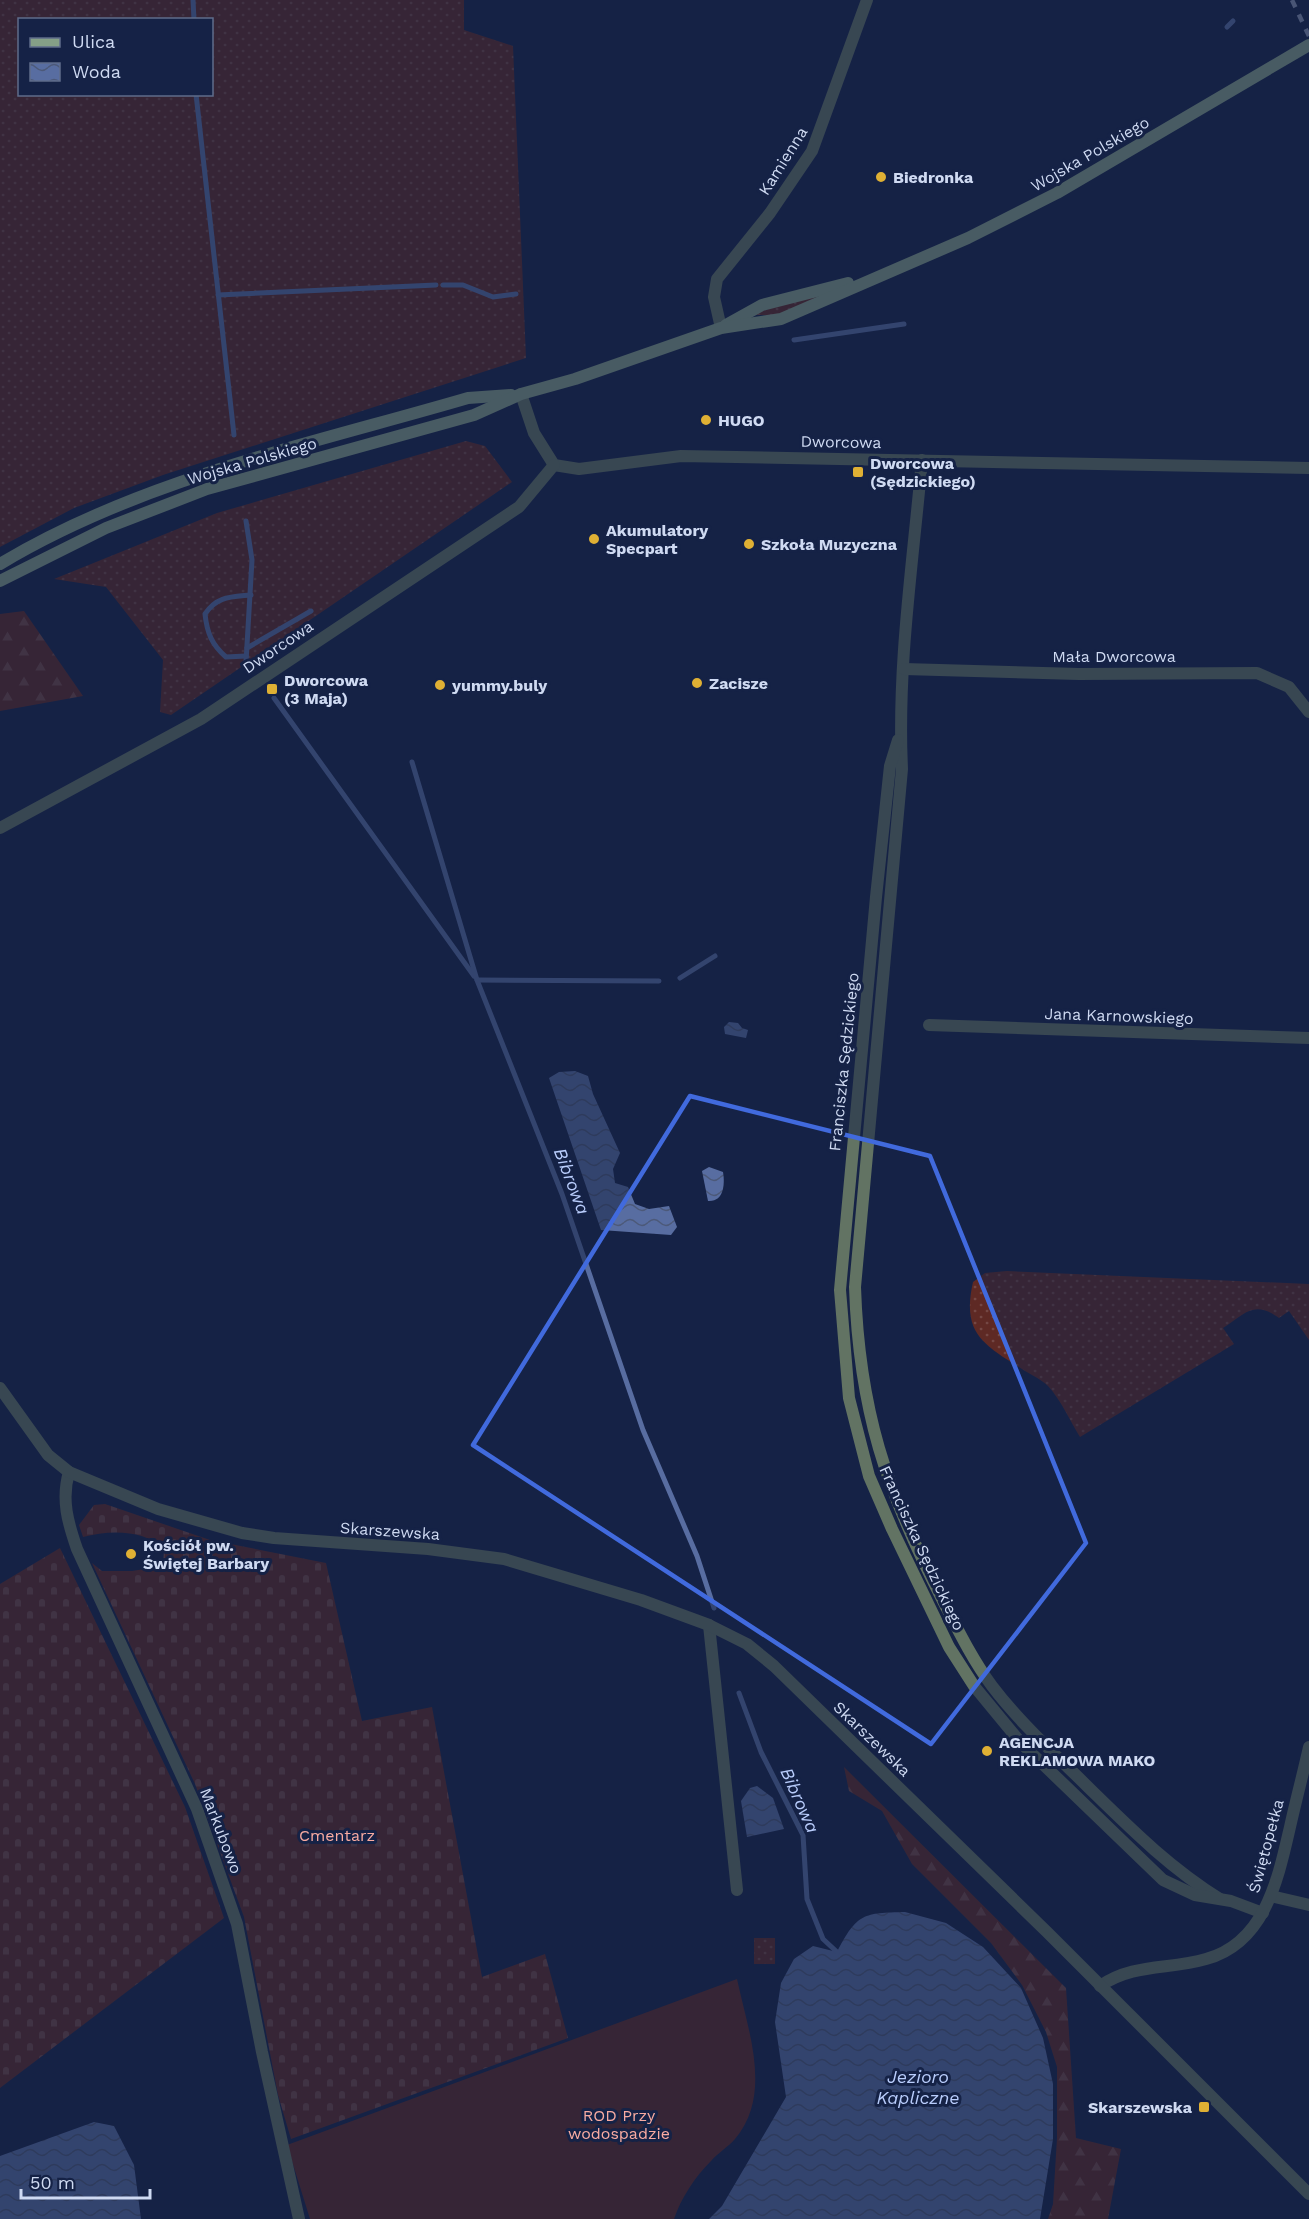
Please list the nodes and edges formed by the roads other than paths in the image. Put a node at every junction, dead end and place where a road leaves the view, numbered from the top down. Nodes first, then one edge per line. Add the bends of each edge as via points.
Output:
1 (867, 0) edge
2 (1309, 45) edge
3 (878, 275) junction
4 (721, 328) junction
5 (521, 394) junction
6 (922, 460) junction
7 (554, 465) junction
8 (1309, 468) edge
9 (0, 564) edge
10 (0, 580) edge
11 (904, 669) junction
12 (1309, 712) edge
13 (0, 828) edge
14 (929, 1025) dead end
15 (1309, 1038) edge
16 (0, 1388) edge
17 (69, 1472) junction
18 (709, 1625) junction
19 (1309, 1747) edge
20 (736, 1890) dead end
21 (1271, 1896) junction
22 (1309, 1905) edge
23 (1263, 1913) junction
24 (1100, 1986) junction
25 (1309, 2194) edge
26 (298, 2219) edge

1 - 4 street, Kamienna via 812,151 770,213 717,279 714,297
2 - 3 main road, Wojska Polskiego via 1057,194 968,238
3 - 4 main road, Wojska Polskiego via 762,304
3 - 4 main road, Wojska Polskiego via 781,319
4 - 5 main road, Wojska Polskiego
5 - 7 street via 534,433
5 - 9 main road, Wojska Polskiego via 468,398 186,480 76,524
5 - 10 main road, Wojska Polskiego via 474,415 207,489 106,528
6 - 7 street, Dworcowa via 681,456 579,469
6 - 8 street, Dworcowa
6 - 11 street, Franciszka Sędzickiego
7 - 13 street, Dworcowa via 519,507 201,719
11 - 12 street, Mała Dworcowa via 1079,674 1257,673 1289,687
11 - 23 street, Franciszka Sędzickiego via 902,769 855,1287 860,1366 877,1451 929,1574 992,1685 1031,1729 1174,1869 1220,1899
14 - 15 street, Jana Karnowskiego
16 - 17 street, Skarszewska via 48,1455
17 - 18 street, Skarszewska via 158,1509 242,1533 504,1559
17 - 26 street, Markubowo via 64,1500 77,1549 197,1809 237,1924
18 - 20 street
18 - 24 street, Skarszewska via 747,1644 774,1666
19 - 21 street, Świętopełka
21 - 22 street
21 - 23 street, Świętopełka
23 - 24 street, Świętopełka via 1249,1932 1223,1952 1189,1963 1128,1970
24 - 25 street, Skarszewska

